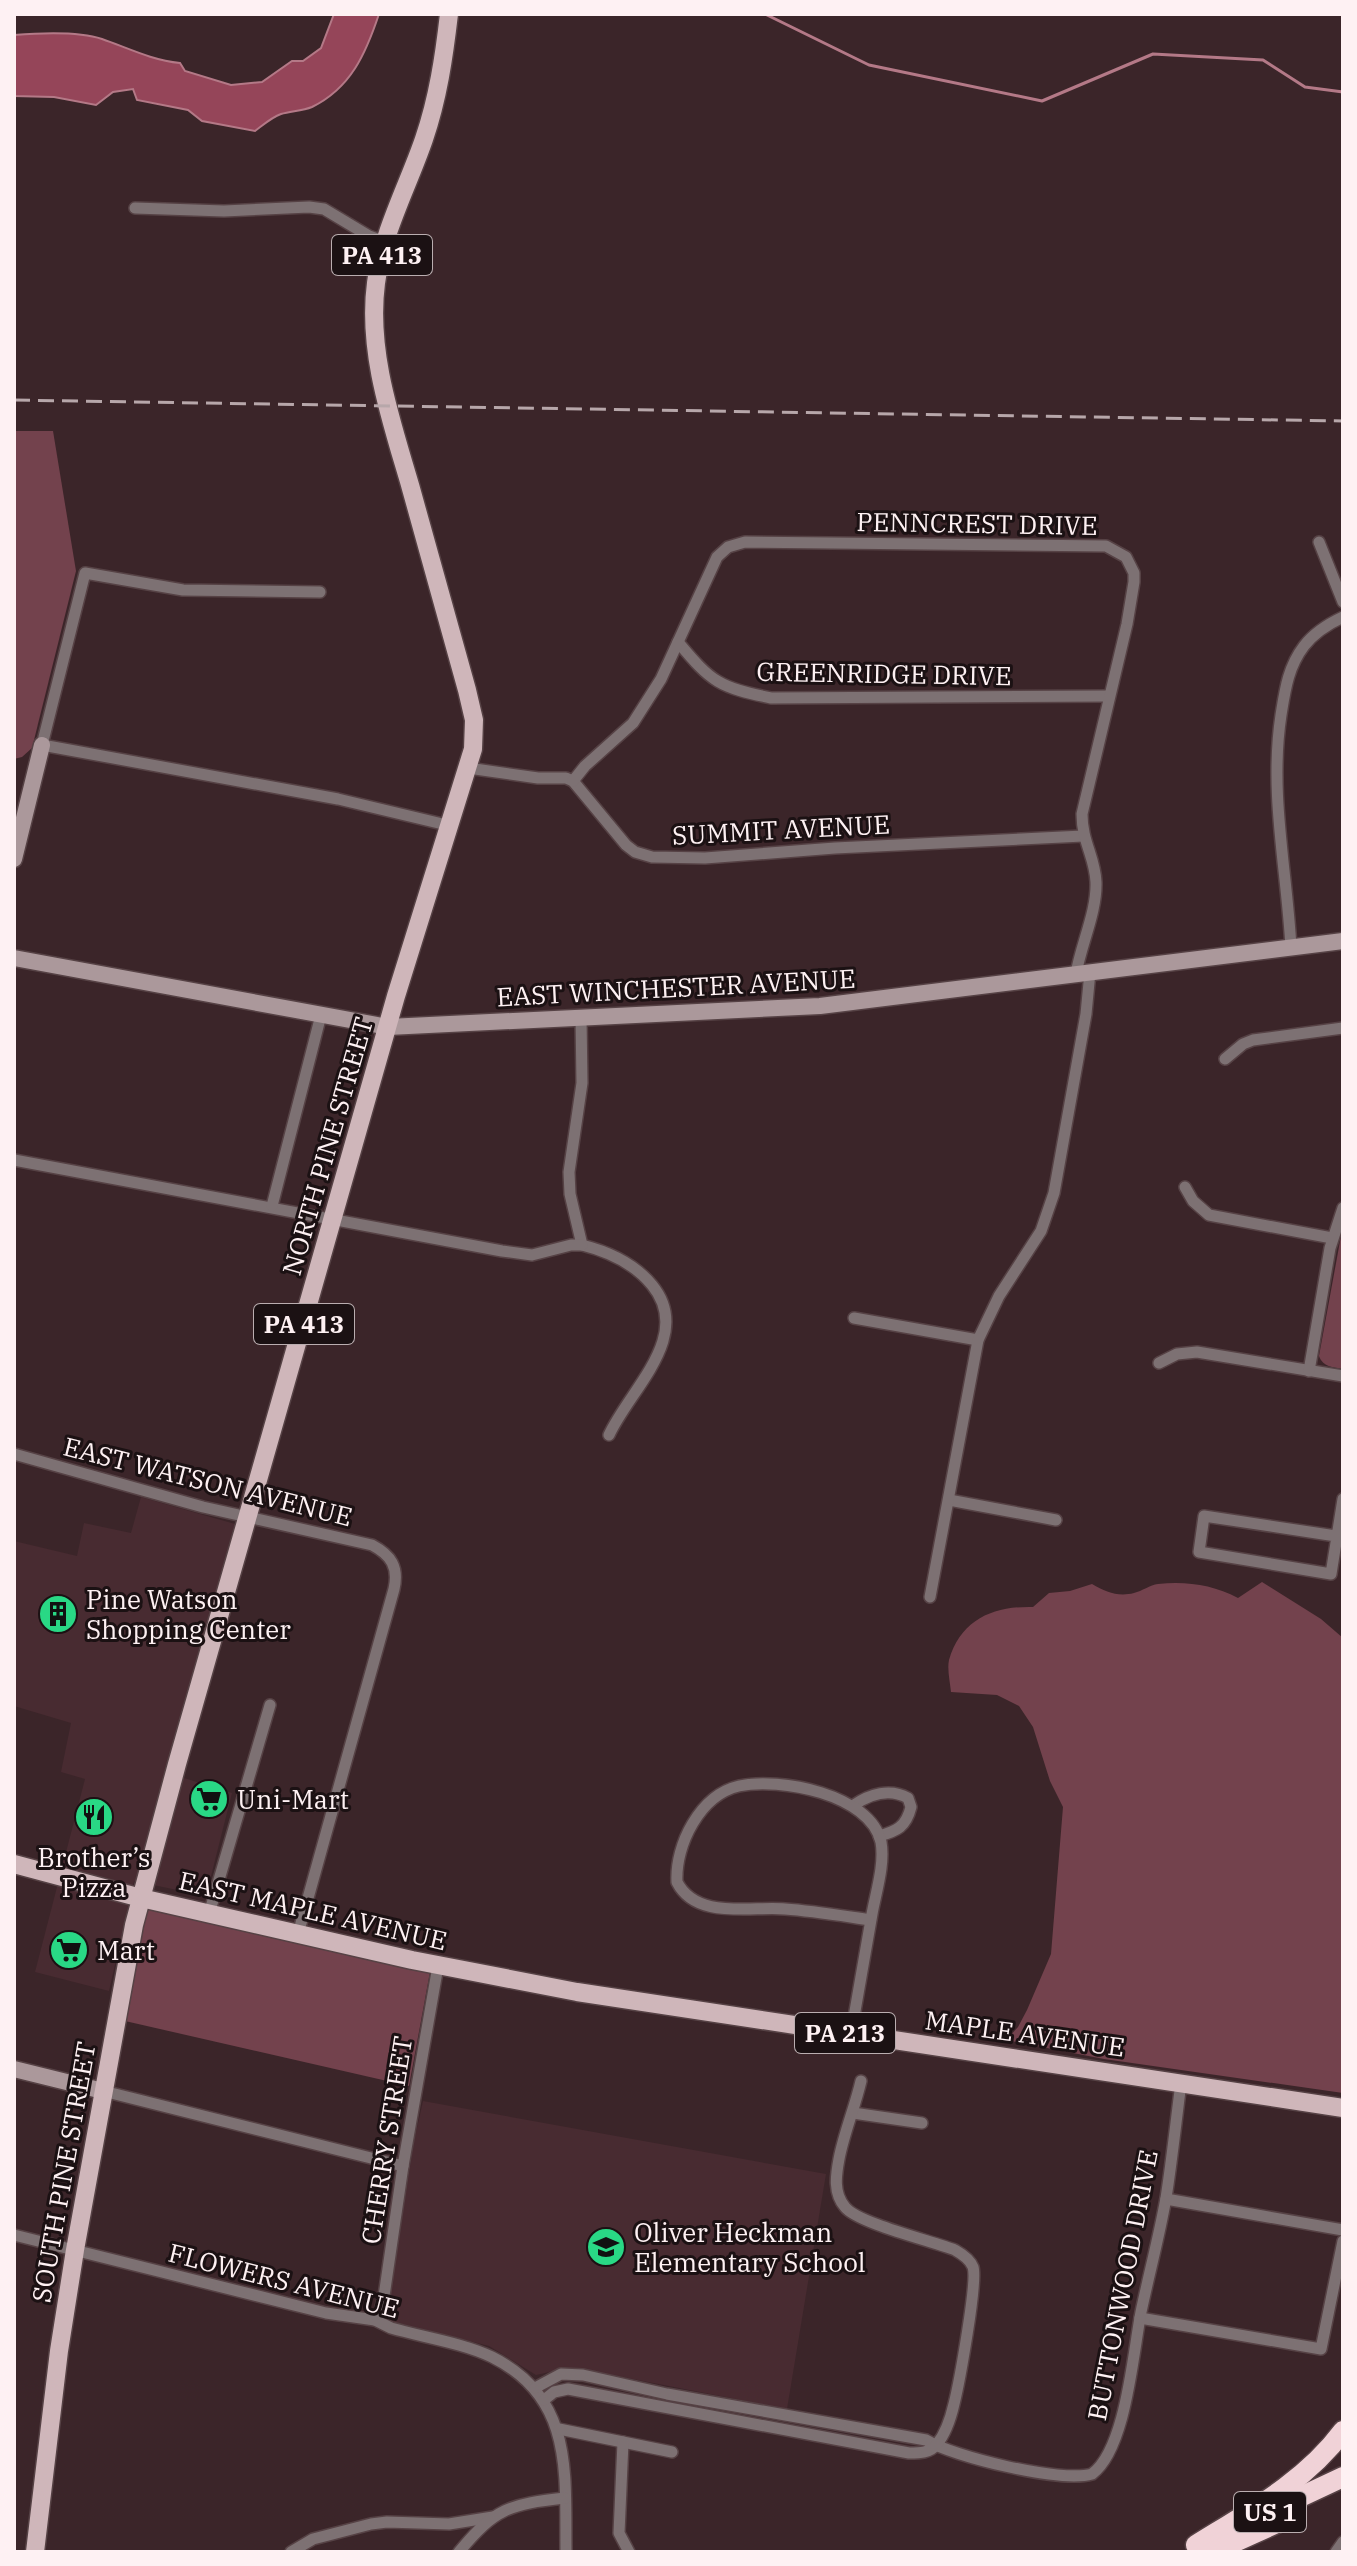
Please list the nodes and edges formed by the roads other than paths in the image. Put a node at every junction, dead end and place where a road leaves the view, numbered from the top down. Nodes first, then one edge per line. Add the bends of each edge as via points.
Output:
1 (449, 14) edge
2 (135, 208) dead end
3 (385, 242) junction
4 (1319, 542) dead end
5 (320, 592) dead end
6 (1343, 602) edge
7 (1343, 617) edge
8 (678, 642) junction
9 (1109, 696) junction
10 (42, 745) junction
11 (468, 768) junction
12 (573, 781) junction
13 (451, 826) junction
14 (1083, 836) junction
15 (14, 859) edge
16 (1343, 941) edge
17 (1291, 948) junction
18 (14, 958) edge
19 (1083, 973) junction
20 (321, 1015) junction
21 (581, 1018) junction
22 (388, 1027) junction
23 (1343, 1028) edge
24 (1225, 1059) dead end
25 (14, 1160) edge
26 (1185, 1187) dead end
27 (272, 1206) junction
28 (1343, 1208) edge
29 (334, 1219) junction
30 (1332, 1238) junction
31 (582, 1245) junction
32 (854, 1318) dead end
33 (978, 1340) junction
34 (1159, 1363) dead end
35 (1309, 1371) junction
36 (1343, 1376) edge
37 (609, 1435) dead end
38 (14, 1454) edge
39 (1343, 1499) edge
40 (949, 1500) junction
41 (248, 1518) junction
42 (1056, 1520) dead end
43 (1336, 1536) junction
44 (930, 1597) dead end
45 (270, 1705) dead end
46 (854, 1805) junction
47 (879, 1836) junction
48 (14, 1864) edge
49 (141, 1898) junction
50 (209, 1914) junction
51 (871, 1920) junction
52 (298, 1934) junction
53 (438, 1966) junction
54 (509, 1979) joint
55 (851, 2034) junction
56 (14, 2069) edge
57 (861, 2081) dead end
58 (1181, 2083) junction
59 (103, 2091) junction
60 (1343, 2108) edge
61 (853, 2113) junction
62 (922, 2123) dead end
63 (403, 2166) junction
64 (1166, 2199) junction
65 (1343, 2230) edge
66 (14, 2235) edge
67 (1343, 2241) edge
68 (75, 2250) junction
69 (1140, 2318) junction
70 (375, 2320) junction
71 (535, 2388) junction
72 (544, 2400) junction
73 (559, 2429) junction
74 (1343, 2431) edge
75 (623, 2442) junction
76 (936, 2446) junction
77 (672, 2452) dead end
78 (1343, 2477) edge
79 (1343, 2492) edge
80 (565, 2498) junction
81 (493, 2517) junction
82 (1343, 2542) edge
83 (1196, 2550) edge
84 (35, 2552) edge
85 (291, 2552) edge
86 (459, 2552) edge
87 (566, 2552) edge
88 (629, 2552) edge
89 (1336, 2552) edge

1 - 3 main road, PA 413 via 432,113
2 - 3 street via 324,209
3 - 11 main road, NORTH PINE STREET / PA 413 via 375,286 378,364 474,720
4 - 6 street
5 - 10 street via 183,590 85,573
7 - 17 street via 1302,648 1284,691 1275,768
8 - 9 street, GREENRIDGE DRIVE via 720,685 771,698
8 - 9 street, PENNCREST DRIVE via 712,566 722,551 737,544 1106,546 1126,557 1134,573
8 - 12 street, PENNCREST DRIVE via 633,723
9 - 14 street, PENNCREST DRIVE via 1085,793
10 - 13 street via 338,799
10 - 15 main road
11 - 12 street
11 - 13 main road, NORTH PINE STREET / PA 413
12 - 14 street, SUMMIT AVENUE via 626,845 652,857
13 - 22 main road, NORTH PINE STREET / PA 413
14 - 19 street, PENNCREST DRIVE via 1096,883
16 - 17 main road, EAST WINCHESTER AVENUE
17 - 19 main road, EAST WINCHESTER AVENUE
18 - 20 main road, EAST WINCHESTER AVENUE
19 - 21 main road, EAST WINCHESTER AVENUE via 820,1006
19 - 33 street, PENNCREST DRIVE via 1086,1014 1054,1193 1041,1231
20 - 22 main road, EAST WINCHESTER AVENUE
20 - 27 street
21 - 22 main road, EAST WINCHESTER AVENUE
21 - 31 street via 582,1083 569,1172
22 - 29 main road, NORTH PINE STREET / PA 413
23 - 24 street via 1253,1040
25 - 27 street
26 - 30 street via 1209,1215
27 - 29 street
28 - 30 street
29 - 31 street via 532,1255
29 - 41 main road, NORTH PINE STREET / PA 413
30 - 35 street
31 - 37 street via 632,1265 656,1290 667,1315 656,1358
32 - 33 street
33 - 40 street, PENNCREST DRIVE
34 - 35 street via 1197,1352
35 - 36 street
38 - 41 street, EAST WATSON AVENUE
39 - 43 street
40 - 42 street
40 - 44 street, PENNCREST DRIVE
41 - 49 main road, NORTH PINE STREET / PA 413
41 - 52 street, EAST WATSON AVENUE via 372,1545 389,1556 396,1574
43 - 43 street via 1331,1574 1199,1552 1204,1516
45 - 50 street
46 - 47 street
46 - 47 street via 879,1794 908,1798 911,1807 904,1825
46 - 51 street via 821,1792 779,1786 728,1791 705,1807 690,1828 677,1882 690,1897 727,1909 786,1909
47 - 51 street via 882,1854
48 - 49 main road, EAST MAPLE AVENUE / PA 213
49 - 50 main road, EAST MAPLE AVENUE / PA 213
49 - 59 main road, SOUTH PINE STREET / PA 413
50 - 52 main road, EAST MAPLE AVENUE / PA 213
51 - 55 street
52 - 53 main road, EAST MAPLE AVENUE / PA 213
53 - 54 main road, EAST MAPLE AVENUE / PA 213
53 - 63 street, CHERRY STREET
54 - 55 main road, MAPLE AVENUE / PA 213
55 - 58 main road, MAPLE AVENUE / PA 213
56 - 59 main road
57 - 61 street
58 - 60 main road, MAPLE AVENUE / PA 213
58 - 64 street, BUTTONWOOD DRIVE
59 - 63 street
59 - 68 main road, SOUTH PINE STREET / PA 413
61 - 62 street
61 - 76 street via 837,2173 843,2205 881,2225 955,2250 973,2267 957,2392
63 - 70 street, CHERRY STREET via 384,2296
64 - 65 street
64 - 69 street, BUTTONWOOD DRIVE
66 - 68 street, FLOWERS AVENUE
67 - 69 street via 1321,2349
68 - 70 street, FLOWERS AVENUE via 326,2313
68 - 84 main road, SOUTH PINE STREET / PA 413
69 - 76 street, BUTTONWOOD DRIVE via 1122,2416 1102,2464 1092,2474 1054,2475
70 - 71 street, FLOWERS AVENUE via 491,2357
71 - 72 street, FLOWERS AVENUE
71 - 76 street, BUTTONWOOD DRIVE via 561,2374 583,2375
72 - 73 street, FLOWERS AVENUE
72 - 76 street, BUTTONWOOD DRIVE via 568,2389 909,2453 925,2453
73 - 75 street
73 - 80 street
74 - 83 highway via 1294,2481
75 - 77 street
75 - 88 street via 619,2533
78 - 83 highway, US 1
79 - 83 highway, US 1
80 - 81 street via 528,2502
80 - 87 street
81 - 85 street via 449,2524 371,2524 313,2539
81 - 86 street
82 - 89 street

